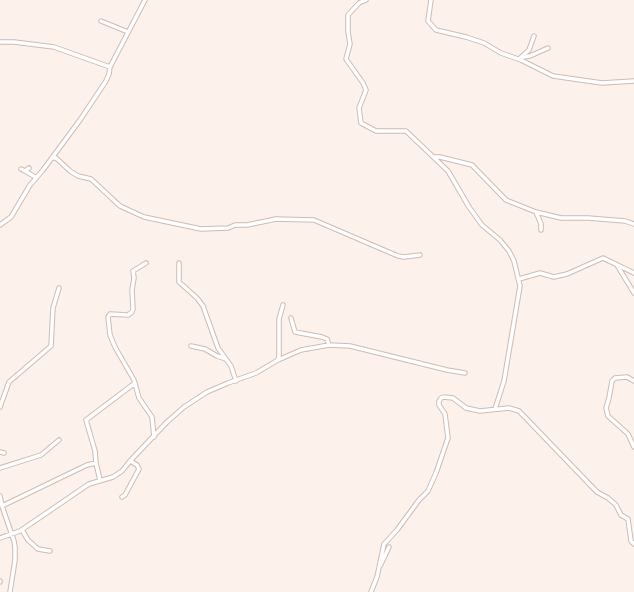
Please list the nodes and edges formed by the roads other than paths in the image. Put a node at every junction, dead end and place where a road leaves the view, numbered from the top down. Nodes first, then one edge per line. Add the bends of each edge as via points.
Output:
1 (145, 0) edge
2 (366, 0) edge
3 (431, 0) edge
4 (101, 20) dead end
5 (128, 32) junction
6 (534, 36) dead end
7 (0, 42) edge
8 (548, 48) dead end
9 (521, 58) junction
10 (110, 67) junction
11 (634, 81) edge
12 (434, 157) junction
13 (52, 158) junction
14 (29, 168) dead end
15 (21, 169) dead end
16 (25, 172) junction
17 (35, 177) junction
18 (536, 212) junction
19 (0, 224) edge
20 (634, 224) edge
21 (540, 230) dead end
22 (420, 255) dead end
23 (146, 263) dead end
24 (179, 263) dead end
25 (616, 265) junction
26 (634, 273) edge
27 (519, 279) junction
28 (59, 288) dead end
29 (634, 293) edge
30 (283, 306) dead end
31 (291, 318) dead end
32 (329, 345) junction
33 (191, 346) dead end
34 (226, 359) junction
35 (278, 360) junction
36 (466, 373) dead end
37 (236, 381) junction
38 (634, 381) edge
39 (135, 383) junction
40 (0, 407) edge
41 (495, 409) junction
42 (154, 437) junction
43 (59, 440) dead end
44 (634, 447) edge
45 (130, 461) junction
46 (96, 463) junction
47 (0, 468) edge
48 (100, 480) junction
49 (0, 496) edge
50 (122, 497) dead end
51 (2, 506) junction
52 (22, 530) junction
53 (12, 535) junction
54 (0, 538) edge
55 (634, 544) edge
56 (389, 547) dead end
57 (50, 551) dead end
58 (377, 577) junction
59 (10, 592) edge
60 (371, 592) edge

1 - 5 street
2 - 12 street via 359,3 348,15 350,44 346,59 366,90 359,108 361,123 376,131 406,131
3 - 9 street via 428,21 436,30 466,36 501,53
4 - 5 street
5 - 10 street
6 - 9 street via 529,50
7 - 10 street via 54,47
8 - 9 street
9 - 11 street via 553,76 602,83
10 - 13 street via 106,81
12 - 18 street via 472,165 506,200
12 - 27 street via 448,171 482,225 509,251
13 - 17 street
13 - 22 street via 56,158 74,174 92,180 120,206 144,217 201,229 228,228 276,219 314,220 404,258
14 - 16 street
15 - 16 street
16 - 17 street
17 - 19 street via 11,217
18 - 20 street via 561,218 588,218
18 - 21 street via 541,224
23 - 39 street via 133,271 132,312 110,314 108,317 110,335
24 - 34 street via 179,282 202,306 218,348
25 - 26 street
25 - 27 street via 603,258 567,274 553,277 540,273
25 - 29 street
27 - 41 street via 520,286 504,381
28 - 40 street via 53,308 51,346 9,382
30 - 35 street via 278,319
31 - 32 street via 295,332 322,337 327,339
32 - 35 street via 301,350
32 - 36 street via 350,346
33 - 34 street via 205,349
34 - 37 street
35 - 37 street
37 - 42 street via 206,392 167,422
38 - 44 street via 627,377 615,378 612,381 606,408 608,416 628,434
39 - 42 street via 139,398 152,417
39 - 46 street via 86,420
41 - 55 street via 509,408 519,411 597,492 616,505 621,515 628,519 631,541
41 - 58 street via 480,411 466,408 448,396 439,400 445,414 448,438 446,446 428,491 384,544
42 - 45 street
43 - 47 street via 41,455
45 - 48 street via 113,477
45 - 50 street via 139,469
46 - 48 street
46 - 51 street
48 - 52 street via 89,484
49 - 51 street
51 - 53 street
52 - 53 street
52 - 57 street via 38,549
53 - 54 street
53 - 59 street via 15,558
56 - 58 street
58 - 60 street

